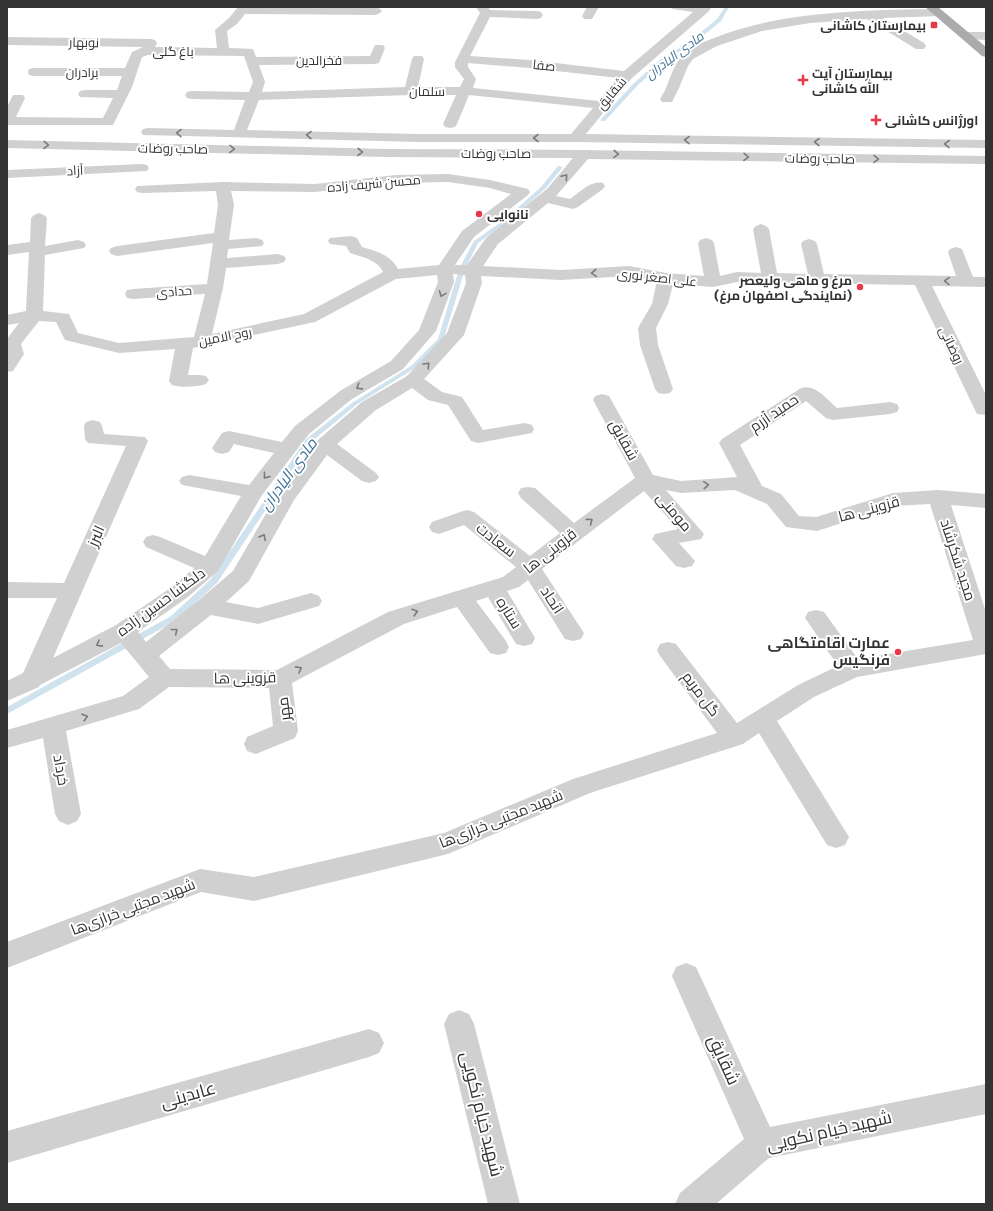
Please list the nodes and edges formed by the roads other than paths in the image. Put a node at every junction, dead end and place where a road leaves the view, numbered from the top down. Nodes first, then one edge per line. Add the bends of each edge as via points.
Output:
1 (678, 7) edge
2 (243, 8) edge
3 (705, 9) edge
4 (484, 10) edge
5 (931, 10) edge
6 (376, 11) dead end
7 (537, 15) dead end
8 (870, 15) junction
9 (967, 36) junction
10 (986, 36) edge
11 (7, 41) edge
12 (920, 46) dead end
13 (379, 48) dead end
14 (146, 51) junction
15 (223, 51) junction
16 (986, 54) edge
17 (418, 59) dead end
18 (462, 59) junction
19 (251, 61) junction
20 (34, 72) dead end
21 (130, 72) junction
22 (627, 75) junction
23 (340, 78) dead end
24 (411, 91) junction
25 (465, 91) junction
26 (336, 93) junction
27 (85, 94) dead end
28 (121, 94) junction
29 (192, 95) dead end
30 (253, 96) junction
31 (18, 98) dead end
32 (667, 99) dead end
33 (601, 104) junction
34 (7, 121) edge
35 (450, 124) dead end
36 (7, 130) edge
37 (115, 132) dead end
38 (131, 132) dead end
39 (239, 134) junction
40 (346, 136) junction
41 (419, 138) junction
42 (7, 144) edge
43 (986, 144) edge
44 (580, 146) junction
45 (321, 151) junction
46 (387, 153) junction
47 (986, 160) edge
48 (142, 168) dead end
49 (7, 174) edge
50 (222, 186) junction
51 (598, 186) dead end
52 (142, 189) dead end
53 (545, 198) junction
54 (39, 218) dead end
55 (761, 229) dead end
56 (468, 234) junction
57 (221, 241) junction
58 (336, 241) dead end
59 (492, 241) junction
60 (256, 243) dead end
61 (706, 243) dead end
62 (809, 244) dead end
63 (78, 245) dead end
64 (37, 249) junction
65 (7, 250) edge
66 (117, 251) dead end
67 (956, 252) dead end
68 (278, 259) dead end
69 (218, 264) junction
70 (444, 269) junction
71 (472, 270) junction
72 (392, 274) junction
73 (666, 278) junction
74 (770, 278) junction
75 (817, 278) junction
76 (921, 280) junction
77 (966, 281) junction
78 (713, 282) junction
79 (986, 282) edge
80 (215, 288) junction
81 (133, 294) dead end
82 (34, 315) junction
83 (7, 320) edge
84 (193, 343) junction
85 (7, 367) edge
86 (200, 380) dead end
87 (413, 380) junction
88 (664, 389) dead end
89 (602, 400) dead end
90 (890, 408) dead end
91 (984, 410) dead end
92 (93, 426) dead end
93 (525, 428) dead end
94 (325, 444) junction
95 (222, 448) dead end
96 (286, 449) junction
97 (369, 477) dead end
98 (646, 480) junction
99 (189, 482) dead end
100 (754, 490) junction
101 (254, 492) junction
102 (528, 493) dead end
103 (938, 497) junction
104 (986, 500) edge
105 (439, 527) dead end
106 (574, 534) junction
107 (153, 542) dead end
108 (684, 561) dead end
109 (210, 566) junction
110 (530, 567) junction
111 (493, 587) junction
112 (7, 590) edge
113 (71, 591) junction
114 (461, 597) junction
115 (312, 601) dead end
116 (207, 606) junction
117 (816, 618) dead end
118 (124, 631) junction
119 (573, 633) dead end
120 (524, 638) dead end
121 (986, 646) edge
122 (498, 647) dead end
123 (668, 650) dead end
124 (145, 655) junction
125 (852, 669) junction
126 (164, 678) junction
127 (280, 679) junction
128 (31, 681) junction
129 (7, 692) edge
130 (763, 718) junction
131 (53, 726) junction
132 (734, 737) junction
133 (7, 739) edge
134 (256, 744) dead end
135 (68, 814) dead end
136 (836, 837) dead end
137 (7, 955) edge
138 (686, 976) dead end
139 (460, 1024) dead end
140 (369, 1043) dead end
141 (986, 1099) edge
142 (762, 1144) junction
143 (7, 1147) edge
144 (504, 1204) edge
145 (691, 1204) edge

1 - 3 street
2 - 6 street
2 - 15 street via 233,21 221,30
3 - 22 street, شقایق
4 - 7 street
4 - 18 street
5 - 8 street
5 - 9 main road
5 - 16 street
8 - 12 street
8 - 32 street via 767,25 726,38 688,57 681,66
9 - 10 street
9 - 16 main road
11 - 14 street, نوبهار via 68,37 151,43
13 - 19 street, فخرالدین via 375,60
14 - 15 street, باغ گلی
14 - 21 street, باغ گلی via 136,55
15 - 19 street, باغ گلی via 249,52
17 - 24 street
18 - 22 street, صفا via 532,58
18 - 25 street via 461,69 470,79
19 - 30 street via 259,82
20 - 21 street, برادران
21 - 28 street, باغ گلی
22 - 33 street, شقایق
23 - 26 street
24 - 25 street, سلمان
24 - 26 street, سلمان
25 - 33 street, سلمان
25 - 35 street
26 - 30 street, سلمان
27 - 28 street
28 - 34 street, باغ گلی via 108,122
29 - 30 street, سلمان
30 - 39 street
31 - 34 street
33 - 44 street, شقایق
36 - 37 street
39 -> 38 street, صاحب روضات
40 -> 39 street, صاحب روضات
40 - 41 street, صاحب روضات
40 - 45 street via 346,142 337,148
44 -> 41 street, صاحب روضات
41 - 46 street via 385,142 378,148
42 -> 45 street, صاحب روضات
43 -> 44 street, صاحب روضات
44 - 46 street, صاحب روضات
44 -> 47 street, صاحب روضات
53 -> 44 street via 552,192
45 -> 46 street, صاحب روضات
48 - 49 street, آزاد
50 - 52 street, محسن شریف زاده
50 - 56 street, محسن شریف زاده via 315,188 396,179 448,178 523,192
50 - 57 street via 226,204
51 - 53 street via 573,204
53 - 59 street
54 - 64 street
55 - 74 street
56 - 59 street
56 - 70 street
57 - 60 street
57 - 66 street
57 - 69 street
58 - 72 street via 351,241 356,250 387,263
59 - 71 street
61 - 78 street
62 - 75 street
63 - 64 street
64 - 65 street
64 - 82 street
67 - 77 street
68 - 69 street
69 - 80 street
70 - 71 street, علی اصغر نوری
70 - 72 street, روح الامین
70 -> 96 street, دلگشا حسین زاده via 446,282 427,331 407,354 397,365 346,395 302,430
73 -> 71 street, علی اصغر نوری via 629,271 561,274
87 -> 71 street, دلگشا حسین زاده via 455,335 474,283
72 - 84 street, روح الامین via 310,318
73 - 78 street, علی اصغر نوری
73 - 88 street via 660,304 647,328 649,345
74 - 75 street, علی اصغر نوری
74 - 78 street, علی اصغر نوری via 737,277
75 - 76 street, علی اصغر نوری
77 -> 76 street, علی اصغر نوری
76 - 91 street, روضاتی
77 - 79 street, علی اصغر نوری
80 - 81 street, حدادی
80 - 84 street
82 - 83 street, روح الامین
82 - 84 street, روح الامین via 63,318 71,336 119,348
82 - 85 street via 12,344 15,354
84 - 86 street via 178,381
87 - 93 street via 435,396 455,401 478,437
87 - 94 street, دلگشا حسین زاده via 369,406
89 - 98 street, شقایق
90 - 100 street, حمید آزرم via 833,414 807,392 730,443
92 - 113 street, البرز via 95,439 138,441
94 - 97 street
116 -> 94 street, دلگشا حسین زاده via 241,576 285,498
95 - 96 street via 229,437
96 -> 101 street, دلگشا حسین زاده
98 -> 100 street, قزوینی ها via 681,487 737,483
106 -> 98 street, قزوینی ها
98 - 108 street, مومنی via 694,534 662,539
99 - 101 street
100 - 103 street, قزوینی ها via 774,499 793,522 817,524 894,500
101 - 109 street, دلگشا حسین زاده
102 - 106 street
103 - 104 street, قزوینی ها
103 - 121 street, مجید شکرشاد
105 - 110 street, سعادت via 467,517
106 - 110 street, قزوینی ها
107 - 109 street
109 - 118 street, دلگشا حسین زاده via 180,592
110 - 111 street, قزوینی ها via 511,582
110 - 119 street, اتحاد
111 - 114 street, قزوینی ها
111 - 120 street, ستاره
112 - 113 street
113 - 128 street, البرز
114 - 122 street
127 -> 114 street, قزوینی ها via 396,618
115 - 116 street via 258,616
124 -> 116 street, دلگشا حسین زاده
117 - 125 street
118 - 124 street
118 -> 128 street, دلگشا حسین زاده
121 - 125 street, شهید مجتبی خرازی‌ها
123 - 132 street, گل مریم
124 - 126 street
125 - 130 street, شهید مجتبی خرازی‌ها via 806,691
126 - 127 street, قزوینی ها
131 -> 126 street via 131,703
127 - 134 street, مهر via 286,731
128 - 129 street, دلگشا حسین زاده
130 - 132 street, شهید مجتبی خرازی‌ها
130 - 136 street
131 - 133 street
131 - 135 street, خرداد
132 - 137 street, شهید مجتبی خرازی‌ها via 582,786 448,843 254,889 200,880
138 - 142 street, شقایق
139 - 144 street, شهید خیام نکویی
140 - 143 street, عابدینی
141 - 142 street, شهید خیام نکویی
142 - 145 street, شهید خیام نکویی

